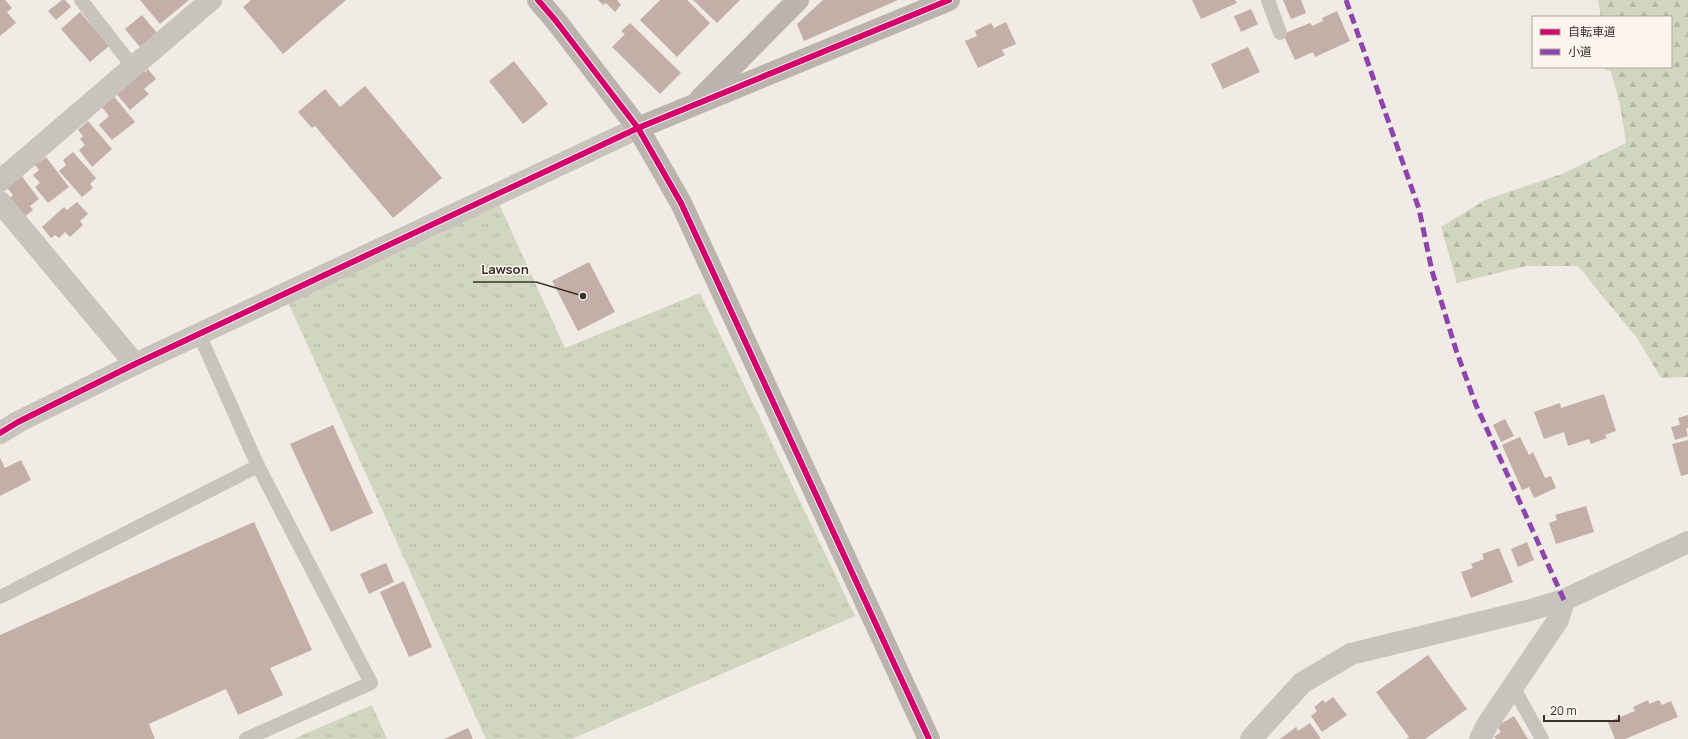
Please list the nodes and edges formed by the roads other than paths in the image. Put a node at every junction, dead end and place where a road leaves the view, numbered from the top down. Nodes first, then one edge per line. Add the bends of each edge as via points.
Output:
1 (81, 0) edge
2 (211, 0) edge
3 (538, 0) edge
4 (798, 0) edge
5 (949, 0) edge
6 (1268, 0) edge
7 (1280, 33) dead end
8 (133, 66) junction
9 (694, 104) junction
10 (638, 128) junction
11 (0, 181) edge
12 (0, 202) edge
13 (199, 334) junction
14 (135, 364) junction
15 (0, 433) edge
16 (258, 466) junction
17 (1688, 542) edge
18 (0, 597) edge
19 (1564, 600) junction
20 (1513, 687) junction
21 (246, 739) edge
22 (929, 739) edge
23 (1251, 739) edge
24 (1480, 739) edge
25 (1542, 739) edge

1 - 8 lane
2 - 8 street
3 - 10 street
4 - 9 street
5 - 9 street
6 - 7 lane
8 - 11 street
9 - 10 street
10 - 13 street
10 - 22 street via 681,203
12 - 14 street
13 - 14 street
13 - 16 lane
14 - 15 street
16 - 18 lane
16 - 21 lane via 371,683
17 - 19 street
19 - 20 street via 1558,620
19 - 23 street via 1351,654 1302,683
20 - 24 street
20 - 25 lane

